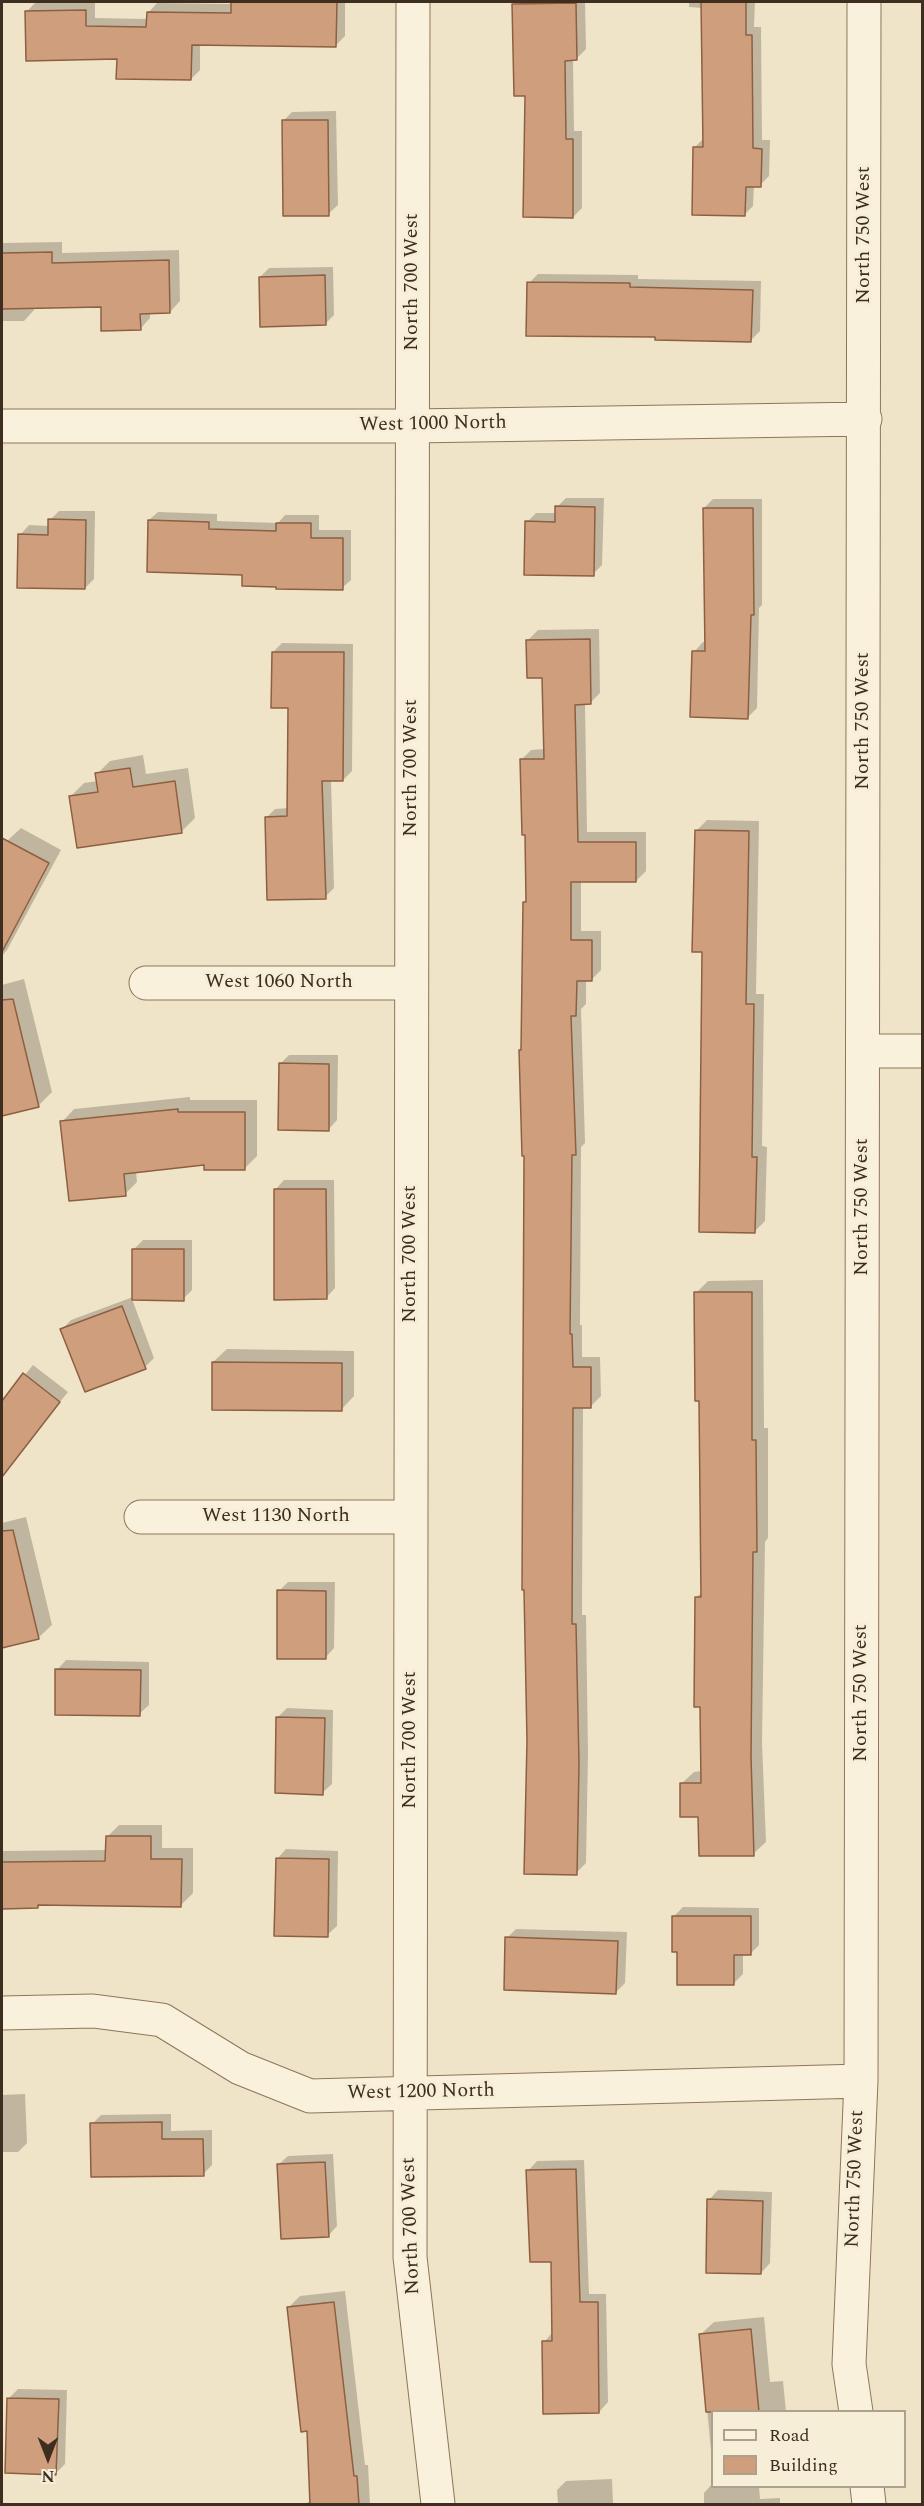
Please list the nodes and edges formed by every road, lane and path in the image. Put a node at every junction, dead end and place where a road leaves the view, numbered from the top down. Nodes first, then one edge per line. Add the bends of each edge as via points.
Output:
1 (413, 2) edge
2 (864, 2) edge
3 (865, 419) junction
4 (2, 426) edge
5 (412, 426) junction
6 (146, 983) dead end
7 (411, 983) junction
8 (864, 1051) junction
9 (922, 1051) edge
10 (141, 1517) dead end
11 (411, 1517) junction
12 (2, 2013) edge
13 (861, 2081) junction
14 (410, 2094) junction
15 (856, 2410) edge
16 (867, 2488) edge
17 (438, 2505) edge
18 (869, 2505) edge

1 - 5 street, North 700 West
2 - 3 street, North 750 West
3 - 5 street, West 1000 North
3 - 8 street, North 750 West
4 - 5 street, West 1000 North
5 - 7 street, North 700 West
6 - 7 street, West 1060 North
7 - 11 street, North 700 West
8 - 9 street
8 - 13 street, North 750 West
10 - 11 street, West 1130 North
11 - 14 street, North 700 West
12 - 14 street, West 1200 North via 93,2011 162,2020 240,2068 310,2096
13 - 14 street, West 1200 North
13 - 15 street, North 750 West via 849,2364
14 - 17 street, North 700 West via 410,2257
16 - 18 street

